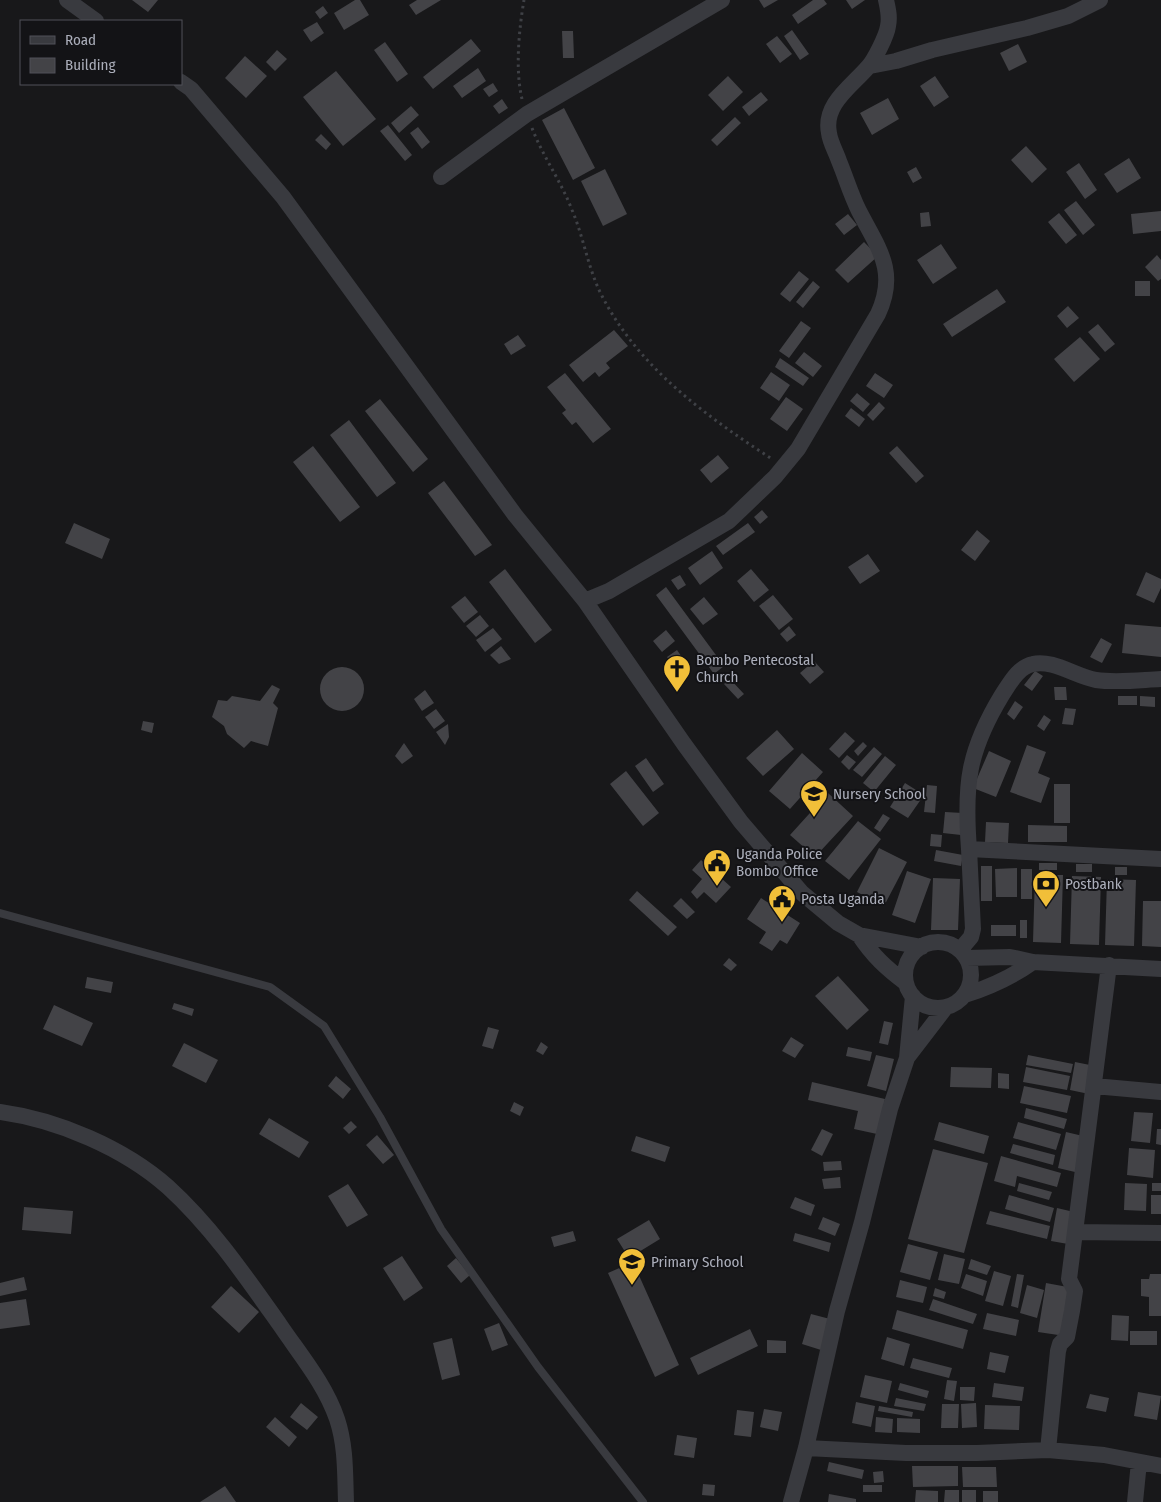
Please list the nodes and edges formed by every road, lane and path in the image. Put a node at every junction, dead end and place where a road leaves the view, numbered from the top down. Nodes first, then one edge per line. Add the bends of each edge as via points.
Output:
1 (66, 0) edge
2 (524, 0) edge
3 (722, 0) edge
4 (886, 0) edge
5 (1100, 0) edge
6 (95, 20) edge
7 (870, 66) junction
8 (182, 83) edge
9 (527, 114) junction
10 (441, 177) dead end
11 (783, 467) junction
12 (586, 601) junction
13 (1161, 679) edge
14 (970, 849) junction
15 (1161, 859) edge
16 (0, 914) edge
17 (859, 935) junction
18 (922, 947) junction
19 (963, 954) junction
20 (1033, 962) junction
21 (1109, 965) junction
22 (1161, 969) edge
23 (910, 989) junction
24 (965, 994) junction
25 (946, 1007) junction
26 (906, 1058) junction
27 (1094, 1086) junction
28 (1161, 1092) edge
29 (0, 1112) edge
30 (1076, 1232) junction
31 (1161, 1233) edge
32 (806, 1448) junction
33 (1048, 1450) junction
34 (1140, 1462) junction
35 (1161, 1466) edge
36 (346, 1502) edge
37 (643, 1502) edge
38 (791, 1502) edge
39 (1135, 1502) edge

1 - 6 street
2 - 9 path via 519,58 521,96
3 - 9 street
4 - 7 street via 888,28
5 - 7 street via 1068,16 1027,28
7 - 11 street via 835,103 828,122 829,134 852,194 885,265 885,300 798,449
8 - 12 street via 191,89 284,197 515,515
9 - 10 street
9 - 11 path via 538,146 560,180 601,294 616,321 642,356 667,381 707,415
11 - 12 street via 729,521 609,591
12 - 17 street via 741,822 802,894 838,923
13 - 14 street via 1096,680 1034,663 1021,670 994,709 972,761 967,790
14 - 15 street
14 - 19 street via 973,929
16 - 37 lane via 270,987 324,1026 380,1117 441,1229 538,1367
17 - 18 street
17 - 23 street via 872,954
18 - 19 street via 941,943 951,945
18 - 23 street via 908,962 906,972
19 - 20 street
19 - 24 street via 971,976
20 - 21 street
20 - 24 street via 985,989
21 - 22 street
21 - 27 street
23 - 25 street via 922,1004
23 - 26 street
24 - 25 street
25 - 26 street
26 - 32 street via 837,1311
27 - 28 street
27 - 30 street
29 - 36 street via 70,1129 100,1143 167,1186 196,1216 260,1297 311,1368 326,1396 337,1419 343,1447
30 - 31 street
30 - 33 street via 1068,1279 1075,1291 1067,1337 1058,1351
32 - 33 street via 906,1453
32 - 38 street
33 - 34 street
34 - 35 street
34 - 39 street

